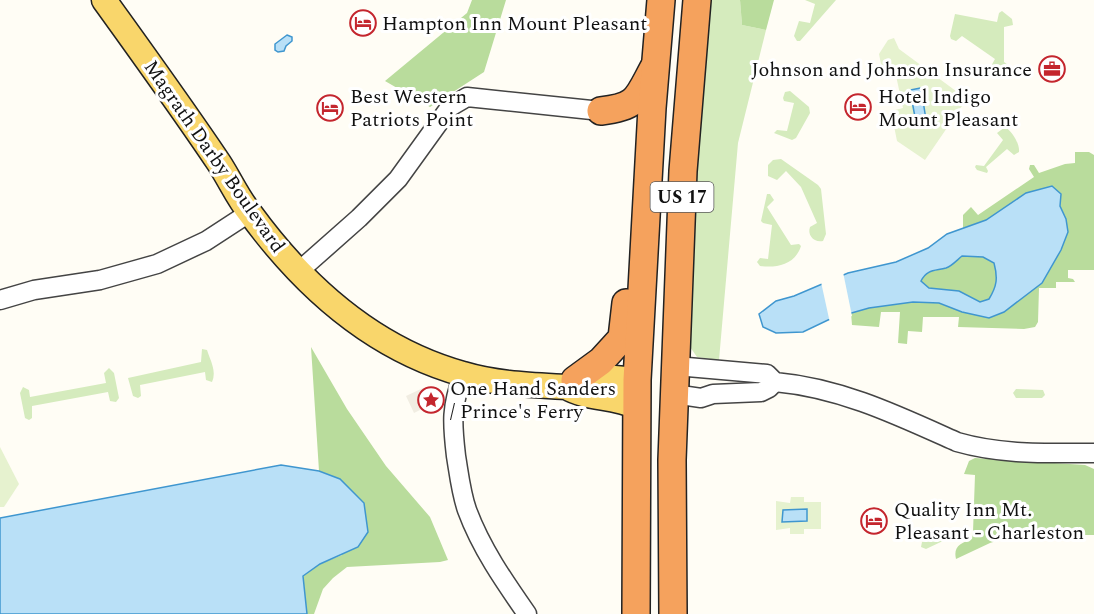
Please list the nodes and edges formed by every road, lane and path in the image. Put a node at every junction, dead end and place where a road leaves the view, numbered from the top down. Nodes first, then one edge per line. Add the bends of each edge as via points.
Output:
1 (104, 0) edge
2 (661, 0) edge
3 (697, 0) edge
4 (655, 65) junction
5 (601, 111) joint
6 (649, 164) junction
7 (249, 213) junction
8 (298, 272) junction
9 (0, 300) edge
10 (676, 366) junction
11 (463, 375) junction
12 (637, 380) junction
13 (775, 382) junction
14 (571, 383) junction
15 (674, 394) junction
16 (637, 407) junction
17 (1094, 453) edge
18 (673, 612) edge
19 (527, 614) edge
20 (636, 614) edge

1 - 7 main road, Magrath Darby Boulevard via 220,165
2 - 4 highway, US 17
2 - 15 highway via 669,120 657,355
3 - 10 highway, US 17 via 683,171
4 - 5 highway via 632,102 623,108
4 - 6 highway, US 17
5 - 8 street via 467,97 450,106 398,178
6 - 12 highway, US 17
6 - 14 highway via 638,190 622,338 601,361
7 - 8 main road, Magrath Darby Boulevard
7 - 9 street via 206,241 157,264
8 - 11 main road, Magrath Darby Boulevard via 348,317 379,337 412,356
10 - 13 street via 767,374
10 - 15 highway, US 17
11 - 14 main road, Magrath Darby Boulevard via 496,382
11 - 19 street via 452,422 467,510 498,573
12 - 14 main road, Magrath Darby Boulevard via 592,376
12 - 16 highway, US 17
12 - 18 highway via 657,403 662,584
13 - 15 street via 761,392 701,398
13 - 17 street via 865,401 972,446 1023,453
14 - 16 main road, Magrath Darby Boulevard via 575,393 622,400
15 - 18 highway, US 17
16 - 20 highway, US 17

